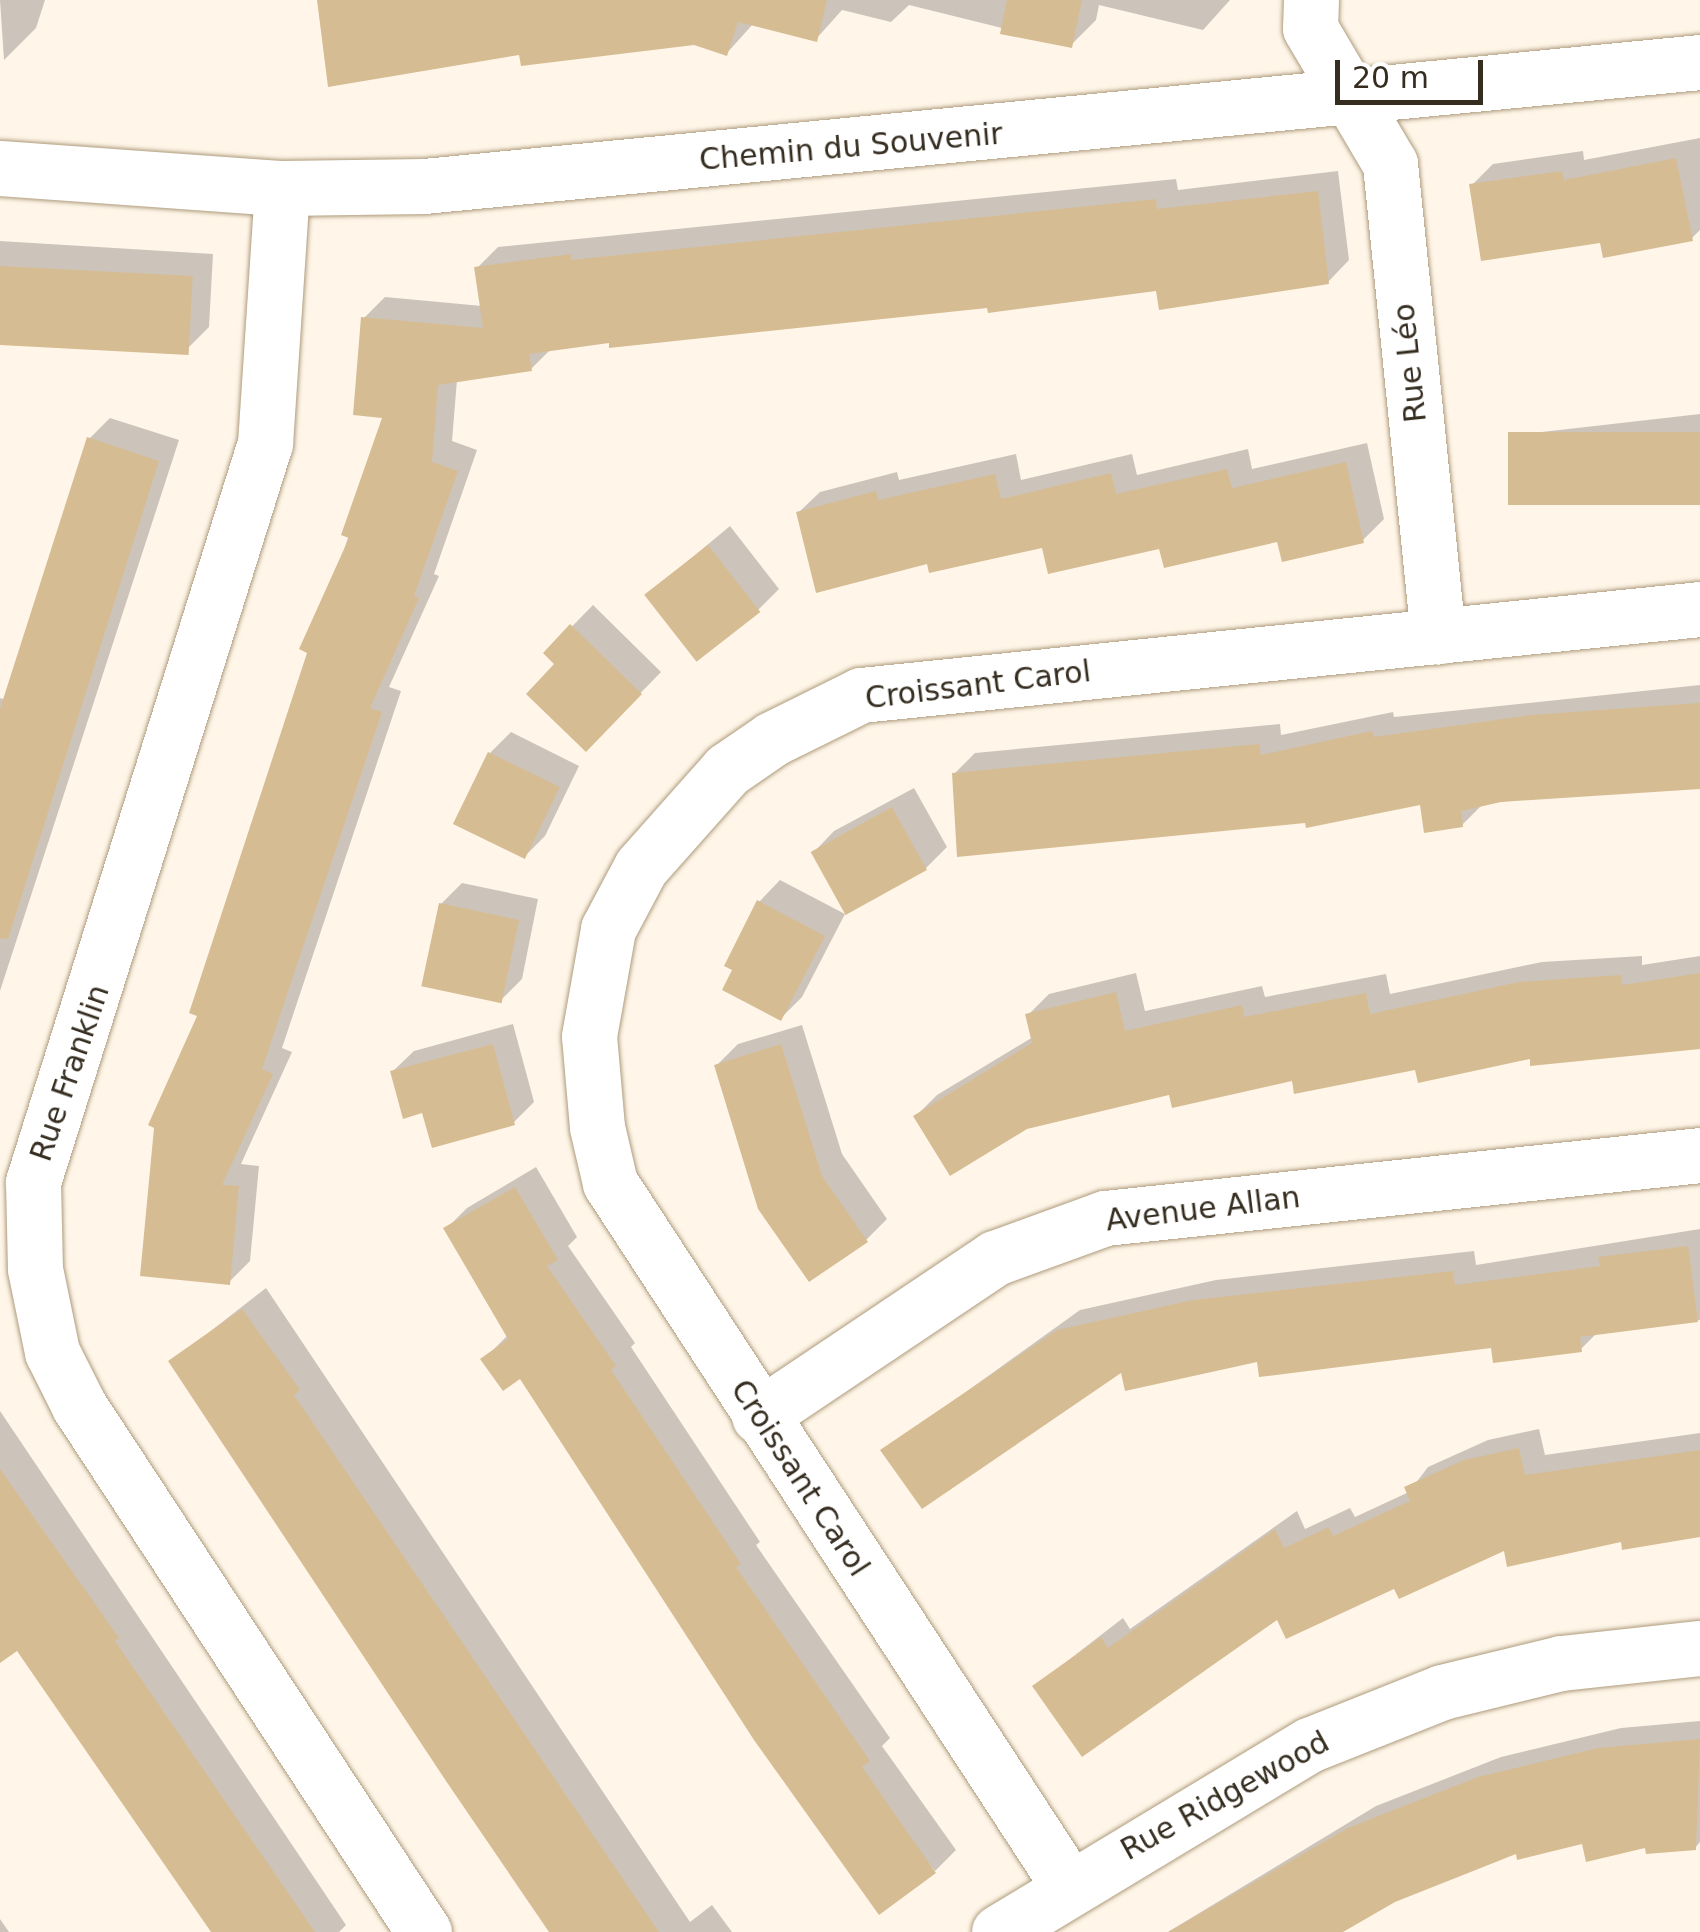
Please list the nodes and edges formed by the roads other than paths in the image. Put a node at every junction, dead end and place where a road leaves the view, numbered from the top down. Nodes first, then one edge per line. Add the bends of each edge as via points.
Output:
1 (1311, 0) edge
2 (1700, 62) edge
3 (1355, 98) junction
4 (0, 168) edge
5 (282, 188) junction
6 (1700, 610) edge
7 (1438, 637) junction
8 (1700, 1155) edge
9 (760, 1416) junction
10 (1700, 1648) edge
11 (1068, 1885) junction
12 (424, 1932) edge
13 (1000, 1932) edge

1 - 3 street, Rue Léo via 1310,28
2 - 3 street, Chemin du Souvenir
3 - 5 street, Chemin du Souvenir via 469,183
3 - 7 street, Rue Léo via 1390,164
4 - 5 street, Chemin du Souvenir
5 - 12 street, Rue Franklin via 265,443 33,1182 36,1269 52,1352 79,1406
6 - 7 street, Croissant Carol
7 - 9 street, Croissant Carol via 862,695 772,738 688,808 641,868 608,929 589,1036 594,1111 610,1183
8 - 9 street, Avenue Allan via 1105,1218 995,1258
9 - 11 street, Croissant Carol
10 - 11 street, Rue Ridgewood via 1561,1663 1442,1692 1308,1745
11 - 13 street, Rue Ridgewood

